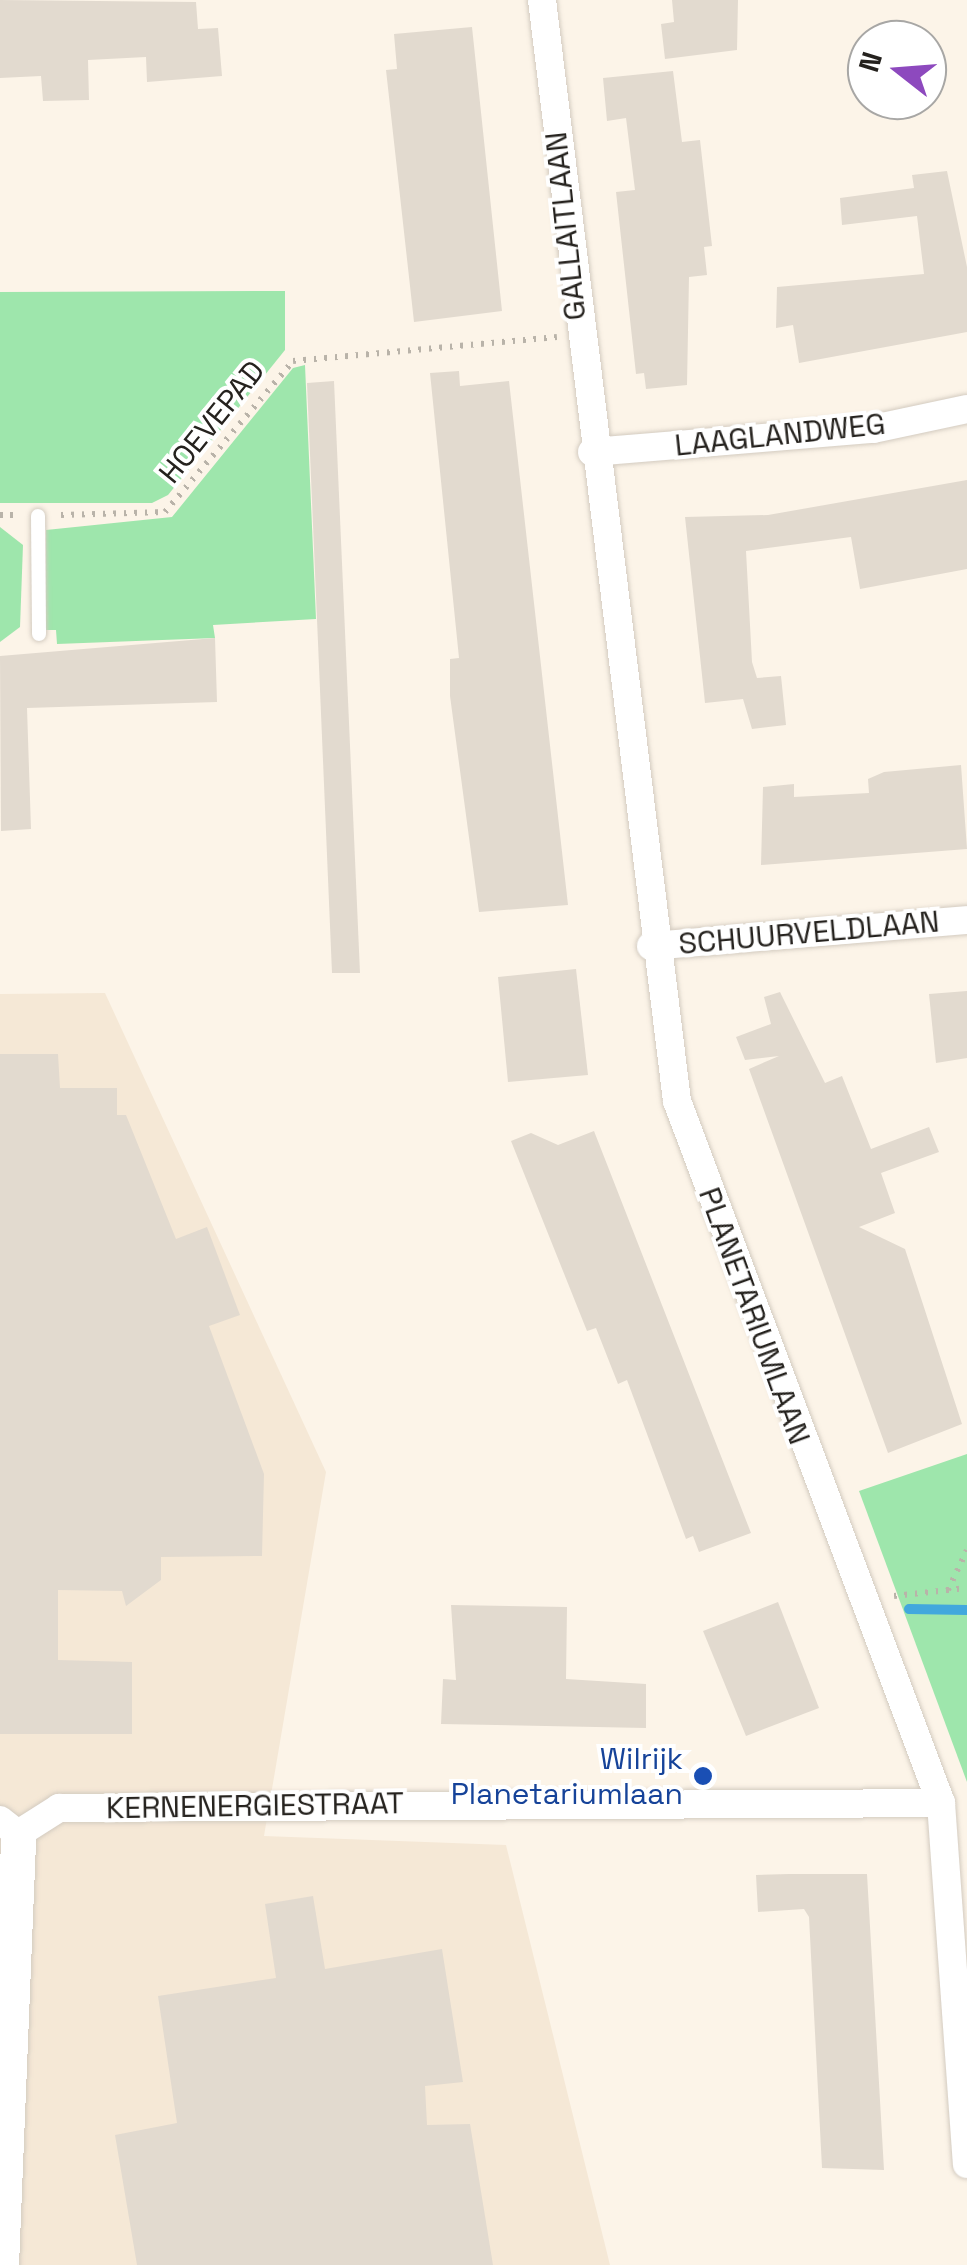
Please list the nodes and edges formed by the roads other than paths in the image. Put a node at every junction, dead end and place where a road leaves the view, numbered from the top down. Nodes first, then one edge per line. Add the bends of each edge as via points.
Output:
1 (542, 0) edge
2 (967, 409) edge
3 (592, 452) junction
4 (38, 516) road end
5 (39, 634) dead end
6 (967, 920) edge
7 (651, 946) junction
8 (941, 1803) junction
9 (9, 1827) edge
10 (967, 2164) edge
11 (1, 2265) edge

1 - 3 street, GALLAITLAAN
2 - 3 street, LAAGLANDWEG via 874,428
3 - 7 street, PLANETARIUMLAAN
4 - 5 lane
6 - 7 street, SCHUURVELDLAAN
7 - 8 street, PLANETARIUMLAAN via 676,1101
8 - 9 street, KERNENERGIESTRAAT via 59,1808
8 - 10 street, PLANETARIUMLAAN
9 - 11 street

